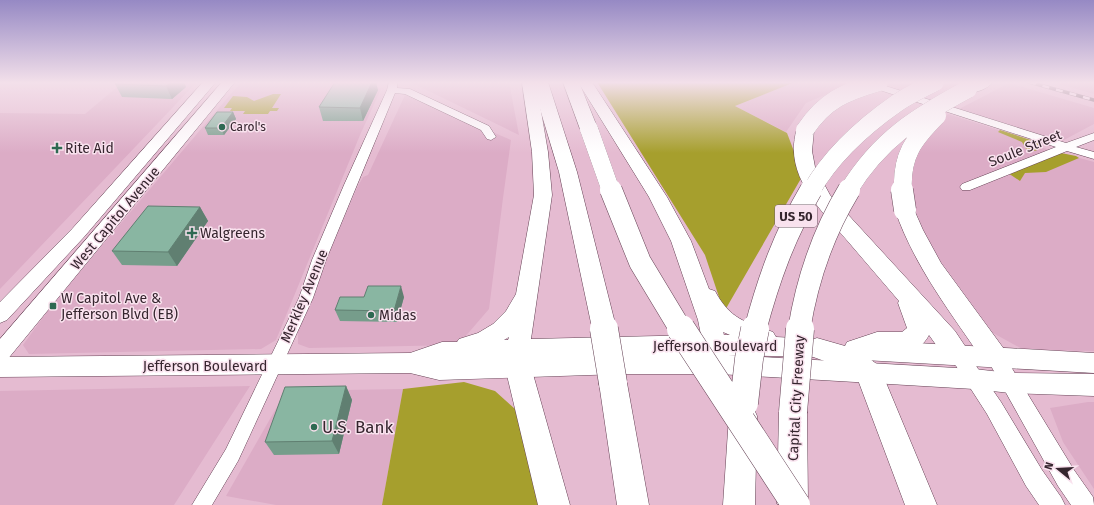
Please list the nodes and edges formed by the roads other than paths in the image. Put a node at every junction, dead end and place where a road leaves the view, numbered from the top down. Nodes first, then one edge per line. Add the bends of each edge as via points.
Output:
1 (196, 106) edge
2 (202, 106) edge
3 (384, 106) edge
4 (438, 106) edge
5 (534, 106) edge
6 (547, 106) edge
7 (580, 106) edge
8 (600, 106) edge
9 (824, 106) edge
10 (892, 106) edge
11 (937, 106) edge
12 (937, 106) edge
13 (953, 106) edge
14 (191, 115) junction
15 (1094, 136) edge
16 (491, 137) dead end
17 (1067, 147) junction
18 (1094, 156) edge
19 (139, 164) junction
20 (966, 187) dead end
21 (136, 192) junction
22 (691, 266) junction
23 (529, 281) junction
24 (903, 289) junction
25 (0, 315) edge
26 (789, 346) junction
27 (817, 348) joint
28 (442, 352) junction
29 (0, 354) edge
30 (717, 354) junction
31 (958, 355) junction
32 (995, 357) junction
33 (518, 358) junction
34 (862, 361) junction
35 (410, 363) junction
36 (1094, 363) edge
37 (274, 366) junction
38 (0, 367) edge
39 (974, 379) junction
40 (1010, 383) junction
41 (1094, 385) edge
42 (201, 505) edge
43 (554, 505) edge
44 (633, 505) edge
45 (739, 505) edge
46 (795, 505) edge
47 (921, 505) edge
48 (1053, 505) edge
49 (1085, 505) edge

1 - 14 main road, West Capitol Avenue
2 - 14 main road, West Capitol Avenue
3 - 37 street, Merkley Avenue via 319,260 306,298
4 - 16 street via 485,128
5 - 23 main road via 543,188
6 - 44 highway, bridge via 568,172 603,323
7 - 46 highway, bridge via 619,215 640,262
8 - 22 main road via 661,203
9 - 24 highway, bridge via 805,130 803,162 809,179 823,199
10 - 45 highway, US 50, bridge via 854,136 808,193 772,270 753,335 744,403
11 - 17 street
12 - 46 highway, Capital City Freeway / US 50, bridge via 903,128 865,168 842,200 822,241 804,300 798,337 793,412
13 - 32 highway, bridge via 923,130 908,150 901,175 901,190 905,210 929,264
14 - 19 main road, West Capitol Avenue
14 - 21 main road, West Capitol Avenue
15 - 17 street, Soule Street
17 - 18 street
17 - 20 street, Soule Street
19 - 21 main road via 145,167
19 - 25 main road, West Capitol Avenue
21 - 29 main road, West Capitol Avenue
22 - 26 main road via 700,276 708,300 721,318 751,335
22 - 30 main road
23 - 28 main road via 520,306 504,328 483,341
23 - 33 main road
24 - 31 highway
24 - 34 highway via 917,318 920,328 918,334 911,340 902,342 877,342
26 - 27 main road, Jefferson Boulevard
26 - 30 main road, Jefferson Boulevard
27 - 34 highway via 846,356 858,363
28 - 33 main road, Jefferson Boulevard
28 - 35 main road, Jefferson Boulevard
30 - 33 main road, Jefferson Boulevard
30 - 34 main road, Jefferson Boulevard
31 - 32 main road, Jefferson Boulevard
31 - 34 main road, Jefferson Boulevard
31 - 39 street
32 - 36 main road, Jefferson Boulevard
32 - 40 street
33 - 35 main road, Jefferson Boulevard via 439,370
33 - 43 highway
34 - 39 main road, Jefferson Boulevard
34 - 47 highway
35 - 37 main road, Jefferson Boulevard
37 - 38 main road, Jefferson Boulevard
37 - 42 street, Merkley Avenue via 232,455
39 - 40 main road, Jefferson Boulevard
39 - 48 street
40 - 41 main road, Jefferson Boulevard
40 - 49 street via 1066,478

